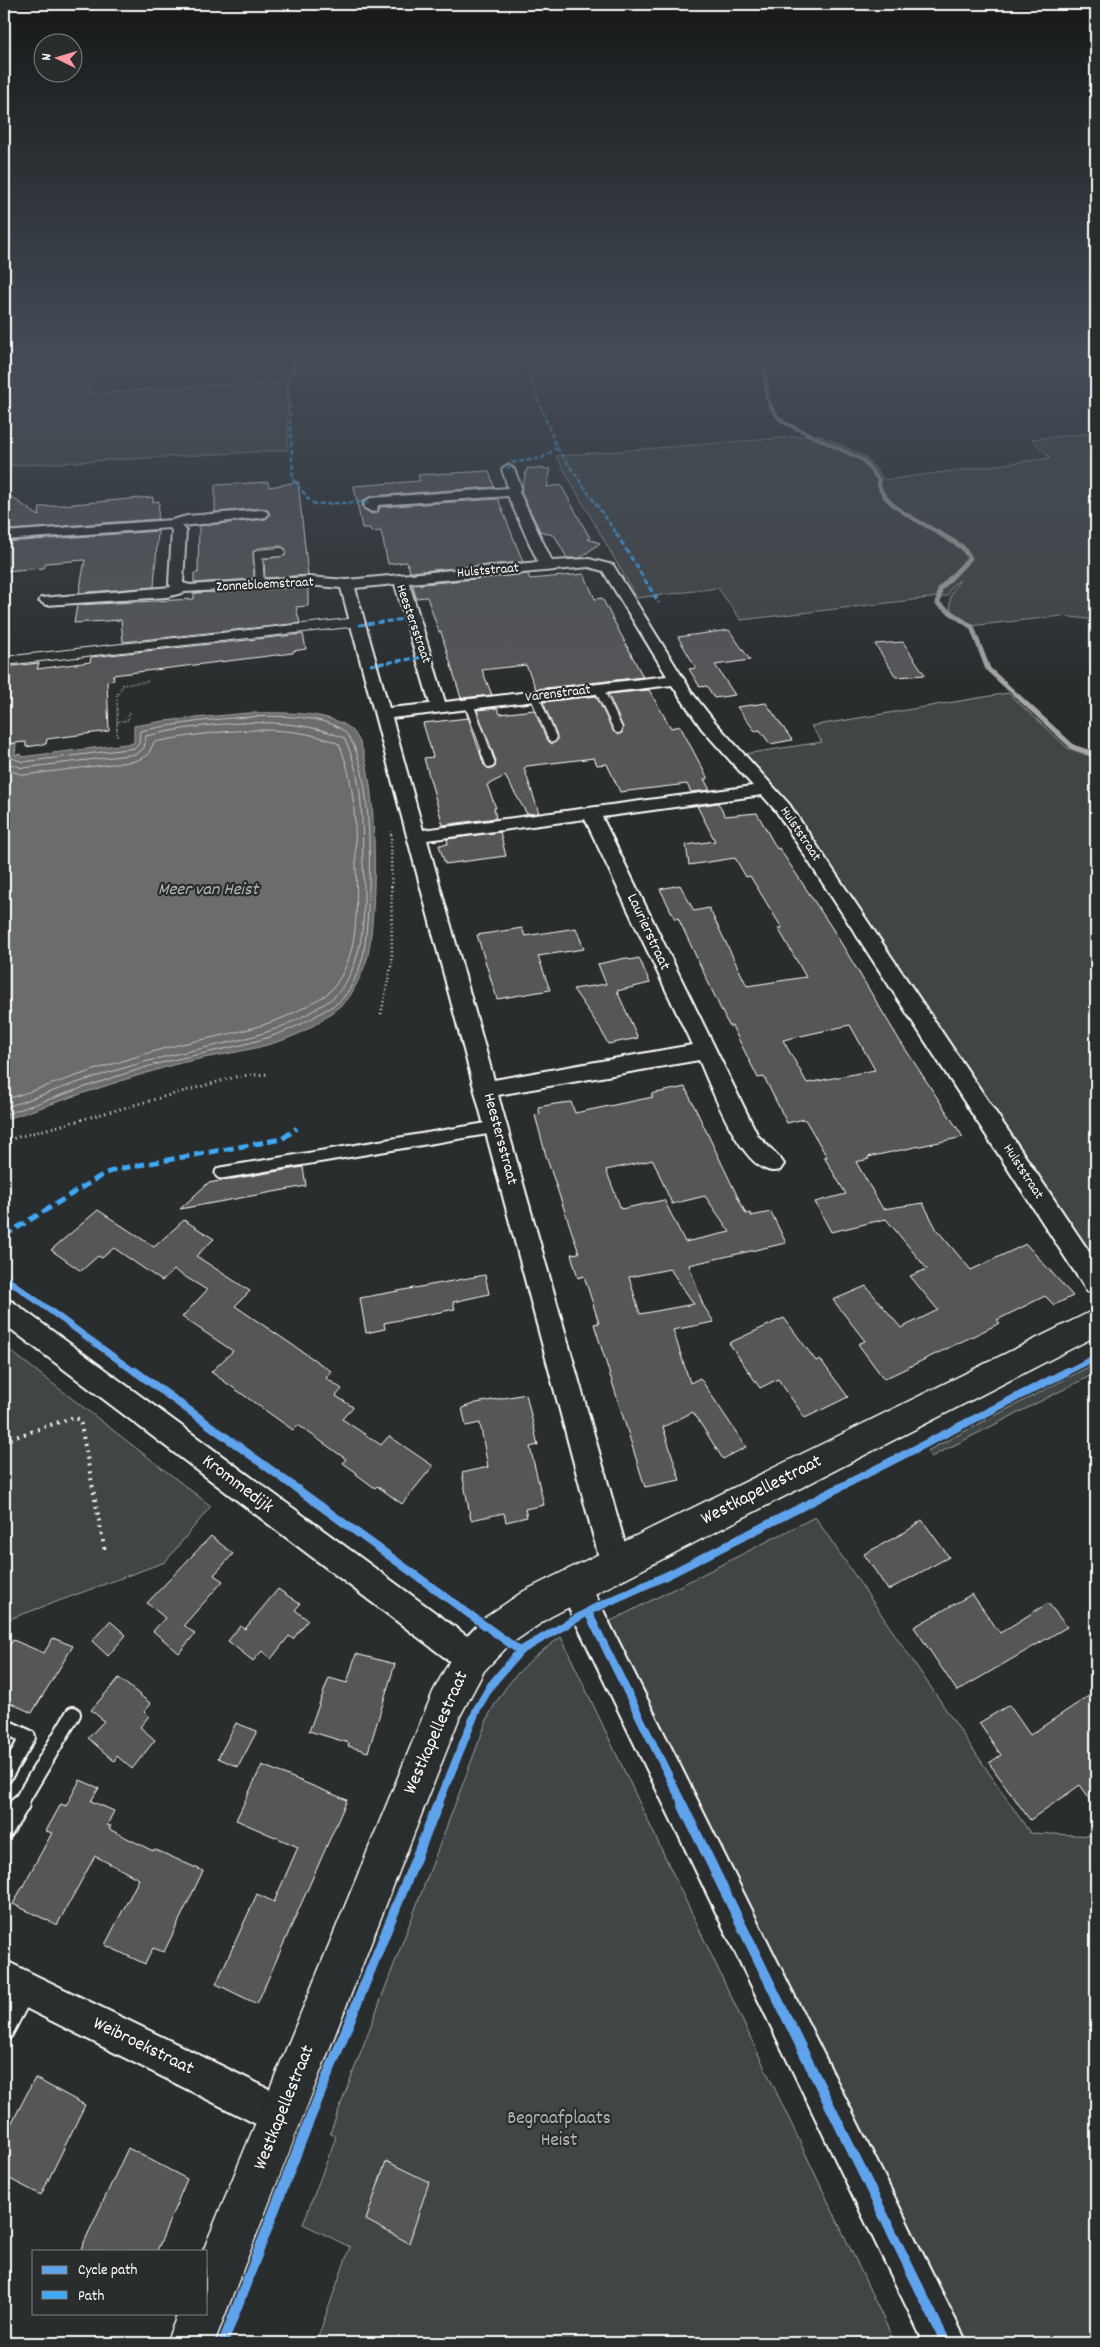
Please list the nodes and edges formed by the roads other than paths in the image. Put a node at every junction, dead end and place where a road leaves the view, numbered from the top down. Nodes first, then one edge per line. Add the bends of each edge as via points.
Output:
1 (508, 469) dead end
2 (513, 492) junction
3 (372, 508) dead end
4 (261, 514) dead end
5 (173, 524) junction
6 (4, 536) edge
7 (281, 552) dead end
8 (547, 566) junction
9 (401, 579) junction
10 (260, 584) junction
11 (347, 584) junction
12 (183, 588) junction
13 (46, 601) dead end
14 (358, 622) junction
15 (4, 661) edge
16 (676, 680) junction
17 (599, 689) junction
18 (535, 696) junction
19 (469, 704) junction
20 (439, 708) junction
21 (384, 714) junction
22 (618, 730) dead end
23 (552, 738) dead end
24 (490, 763) dead end
25 (768, 789) junction
26 (591, 813) junction
27 (417, 836) junction
28 (704, 1051) junction
29 (487, 1090) junction
30 (496, 1127) junction
31 (772, 1164) dead end
32 (221, 1174) dead end
33 (1096, 1283) edge
34 (4, 1310) edge
35 (1096, 1322) edge
36 (616, 1564) junction
37 (574, 1585) junction
38 (471, 1658) junction
39 (73, 1714) dead end
40 (4, 1726) edge
41 (4, 1777) edge
42 (4, 1830) edge
43 (15, 1984) edge
44 (4, 2031) edge
45 (282, 2116) junction
46 (208, 2298) edge
47 (202, 2314) edge
48 (190, 2343) edge
49 (946, 2343) edge

1 - 2 street via 515,487
2 - 3 street via 371,502
2 - 8 street
4 - 5 street
5 - 6 street
5 - 12 street via 179,530 176,583
7 - 10 lane via 258,554
8 - 9 street, Hulststraat
8 - 16 street, Hulststraat via 589,563 608,568
9 - 11 street, Heestersstraat
9 - 20 street, Heestersstraat
10 - 11 street, Zonnebloemstraat via 308,581
10 - 12 street, Zonnebloemstraat
11 - 14 street, Heestersstraat
12 - 13 street, Zonnebloemstraat via 167,593
14 - 15 lane
14 - 21 street, Heestersstraat
16 - 17 street, Varenstraat
16 - 25 street, Hulststraat via 708,725
17 - 18 street, Varenstraat
17 - 22 lane
18 - 19 street, Varenstraat
18 - 23 lane
19 - 20 street, Varenstraat
19 - 24 lane
20 - 21 street
21 - 27 street, Heestersstraat
25 - 26 street
25 - 33 street, Hulststraat
26 - 27 street
26 - 28 street, Laurierstraat
27 - 29 street, Heestersstraat
28 - 29 street
28 - 31 street, Laurierstraat via 749,1142
29 - 30 street, Heestersstraat
30 - 32 lane
30 - 36 street, Heestersstraat
34 - 38 street, Krommedijk
35 - 36 street, Westkapellestraat
36 - 37 street, Westkapellestraat
37 - 38 street, Westkapellestraat via 517,1616
37 - 49 street
38 - 45 street, Westkapellestraat via 446,1705
39 - 42 lane
40 - 41 lane via 28,1737
43 - 44 lane
43 - 45 street, Weibroekstraat
45 - 46 street, Westkapellestraat
47 - 48 street

